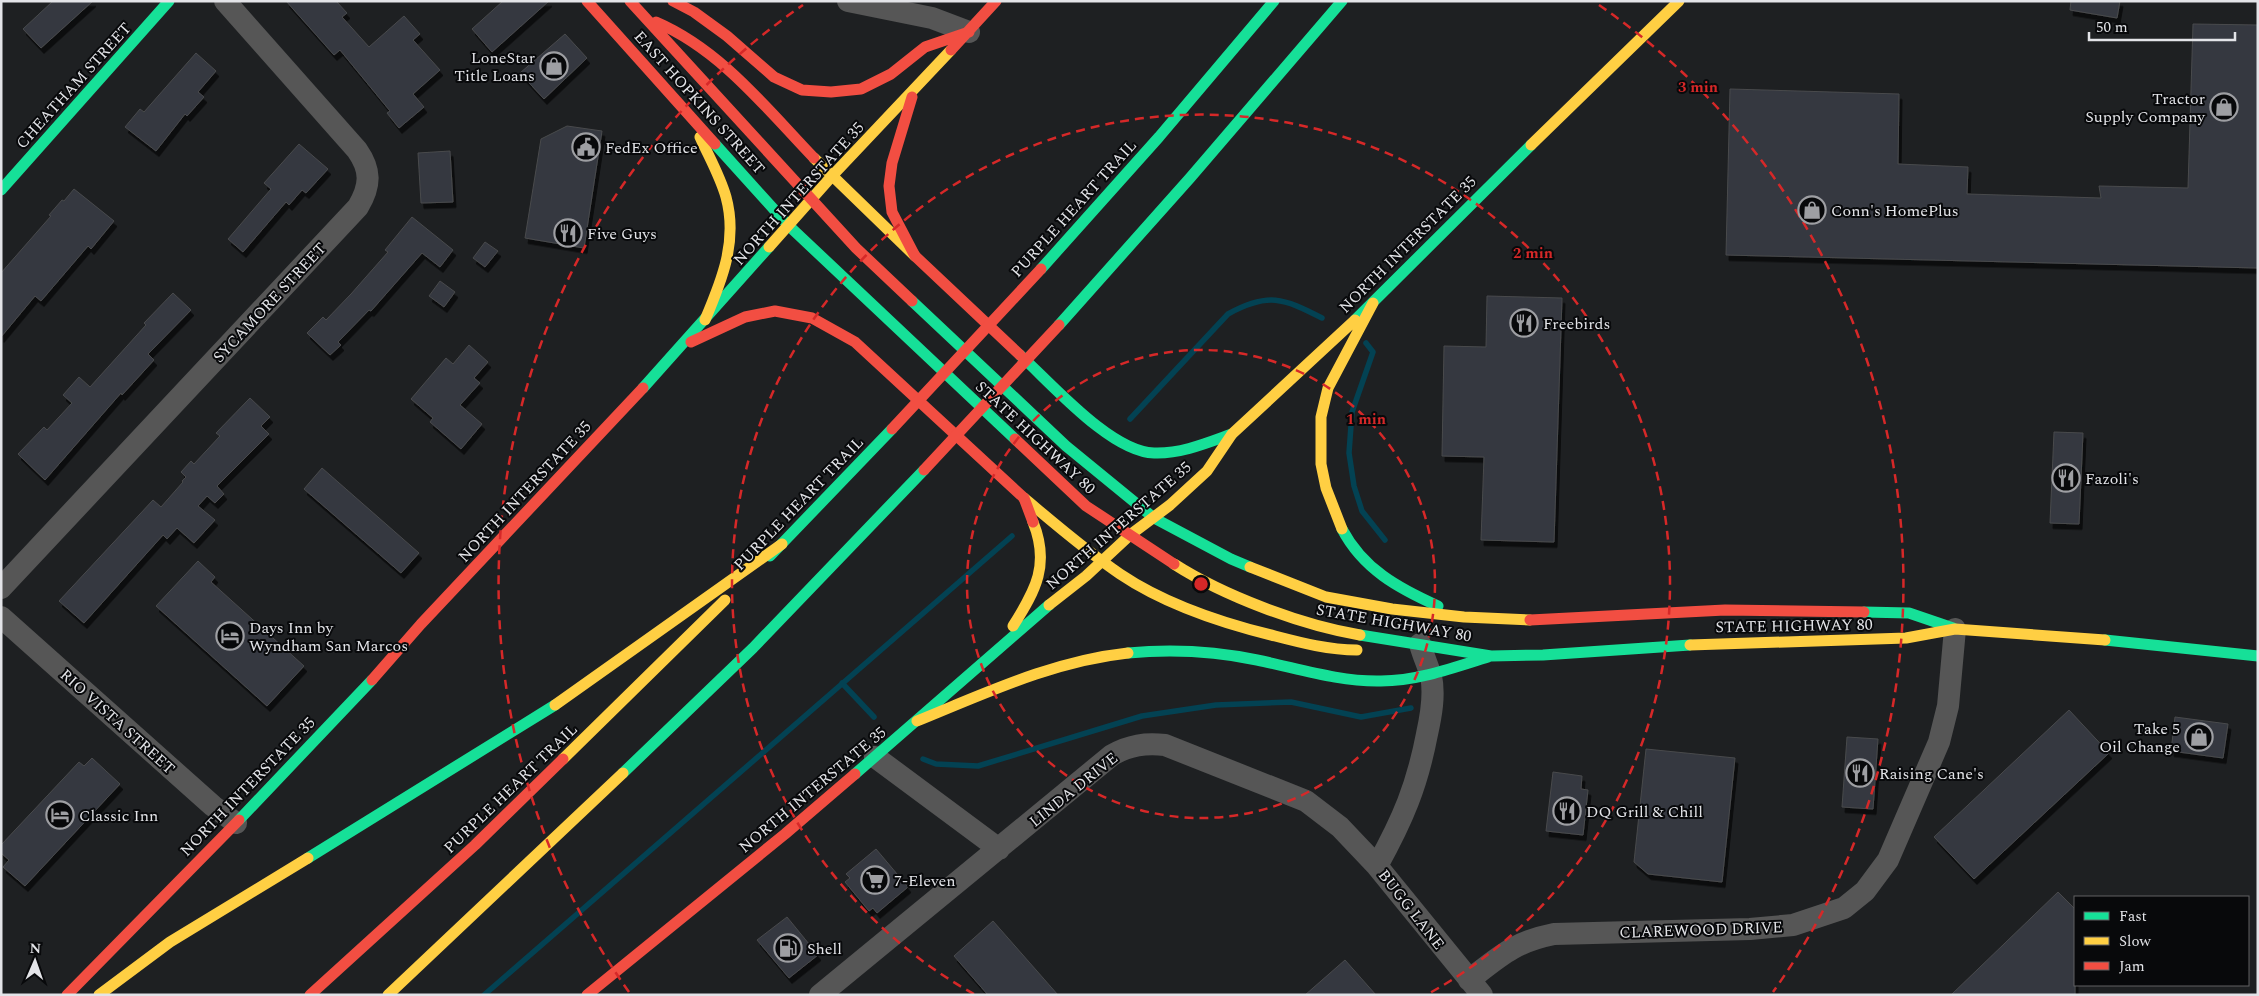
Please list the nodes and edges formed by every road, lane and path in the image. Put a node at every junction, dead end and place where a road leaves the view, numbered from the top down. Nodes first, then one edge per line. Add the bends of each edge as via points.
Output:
1 (169, 1) edge
2 (225, 1) edge
3 (587, 1) edge
4 (620, 1) edge
5 (630, 1) edge
6 (673, 1) edge
7 (848, 1) edge
8 (996, 1) edge
9 (1274, 1) edge
10 (1342, 1) edge
11 (1680, 1) edge
12 (645, 18) junction
13 (969, 32) junction
14 (914, 91) junction
15 (692, 117) junction
16 (832, 176) junction
17 (1, 190) edge
18 (811, 199) junction
19 (788, 225) junction
20 (915, 256) junction
21 (1373, 304) junction
22 (706, 320) junction
23 (685, 344) junction
24 (1232, 434) junction
25 (1024, 498) junction
26 (1154, 518) junction
27 (1130, 535) junction
28 (782, 544) junction
29 (1102, 562) junction
30 (1, 588) edge
31 (1725, 610) junction
32 (1, 617) edge
33 (1464, 617) junction
34 (1688, 624) dead end
35 (1955, 629) junction
36 (1446, 637) dead end
37 (1420, 644) junction
38 (997, 650) junction
39 (1491, 656) junction
40 (2258, 656) edge
41 (1431, 676) junction
42 (917, 721) junction
43 (875, 757) junction
44 (236, 823) junction
45 (999, 849) junction
46 (1377, 866) junction
47 (1475, 987) edge
48 (66, 995) edge
49 (99, 995) edge
50 (310, 995) edge
51 (388, 995) edge
52 (587, 995) edge
53 (820, 995) edge

1 - 17 main road, CHEATHAM STREET
2 - 30 street, SYCAMORE STREET via 366,162 366,194 358,207
3 - 15 main road, EAST HOPKINS STREET
4 - 12 main road
5 - 12 main road, EAST HOPKINS STREET
6 - 13 main road via 727,36 774,77 802,90 861,89 891,74 925,47
7 - 13 street via 932,18
8 - 13 main road, NORTH INTERSTATE 35
9 - 28 main road, PURPLE HEART TRAIL, bridge via 1041,269
10 - 51 main road, bridge via 1059,325 924,470 746,655
11 - 21 main road, NORTH INTERSTATE 35 via 1460,213
12 - 16 main road via 682,33 718,59
12 - 18 main road, EAST HOPKINS STREET
13 - 14 main road, NORTH INTERSTATE 35
14 - 16 main road, NORTH INTERSTATE 35
14 - 20 main road via 892,163 889,186 892,212
15 - 19 main road, EAST HOPKINS STREET
15 - 22 main road via 726,197 730,223 730,252 725,275
16 - 18 main road, NORTH INTERSTATE 35
16 - 20 main road
18 - 19 main road, NORTH INTERSTATE 35
18 - 26 main road, STATE HIGHWAY 80 via 856,248 1066,446
19 - 22 main road, NORTH INTERSTATE 35
19 - 27 main road, STATE HIGHWAY 80 via 1086,506
20 - 24 main road via 1101,430 1128,448 1157,454 1180,452
21 - 24 main road, NORTH INTERSTATE 35
21 - 33 main road via 1326,394 1320,428 1322,474 1335,514 1348,540 1372,568 1401,590
22 - 23 main road, NORTH INTERSTATE 35
23 - 25 main road via 745,317 775,311 812,318 855,342
23 - 44 main road, NORTH INTERSTATE 35
24 - 26 main road, NORTH INTERSTATE 35 via 1207,471
25 - 29 main road
25 - 38 main road via 1038,534 1041,565 1032,596
26 - 27 main road, NORTH INTERSTATE 35
26 - 33 main road, STATE HIGHWAY 80 via 1231,559 1326,597
27 - 29 main road, NORTH INTERSTATE 35
27 - 37 main road, STATE HIGHWAY 80 via 1181,568 1286,616 1331,630
28 - 49 main road via 543,714 170,942
28 - 50 main road, PURPLE HEART TRAIL via 475,845
29 - 37 main road via 1146,589 1210,618 1273,636 1352,650
29 - 38 main road, NORTH INTERSTATE 35
31 - 33 main road, STATE HIGHWAY 80 via 1528,620
31 - 34 main road
31 - 35 main road, STATE HIGHWAY 80 via 1910,613
32 - 44 street, RIO VISTA STREET
35 - 39 main road, STATE HIGHWAY 80 via 1906,638 1746,642
35 - 40 main road, STATE HIGHWAY 80
35 - 47 street, CLAREWOOD DRIVE via 1948,706 1939,742 1888,860 1865,891 1844,908 1793,925 1554,934 1531,938 1513,946
36 - 37 main road
37 - 39 main road, STATE HIGHWAY 80
37 - 41 street, BUGG LANE
38 - 42 main road, NORTH INTERSTATE 35
39 - 41 main road
41 - 42 main road via 1366,681 1226,654 1190,651 1126,653 1080,661 1026,678
41 - 46 street, BUGG LANE via 1432,705 1420,773 1401,824
42 - 43 main road, NORTH INTERSTATE 35
43 - 45 street
43 - 52 main road, NORTH INTERSTATE 35
44 - 48 main road, NORTH INTERSTATE 35
45 - 46 street, LINDA DRIVE via 1112,755 1127,747 1147,743 1165,745 1306,801 1340,826
45 - 53 street, LINDA DRIVE
46 - 47 street, BUGG LANE

